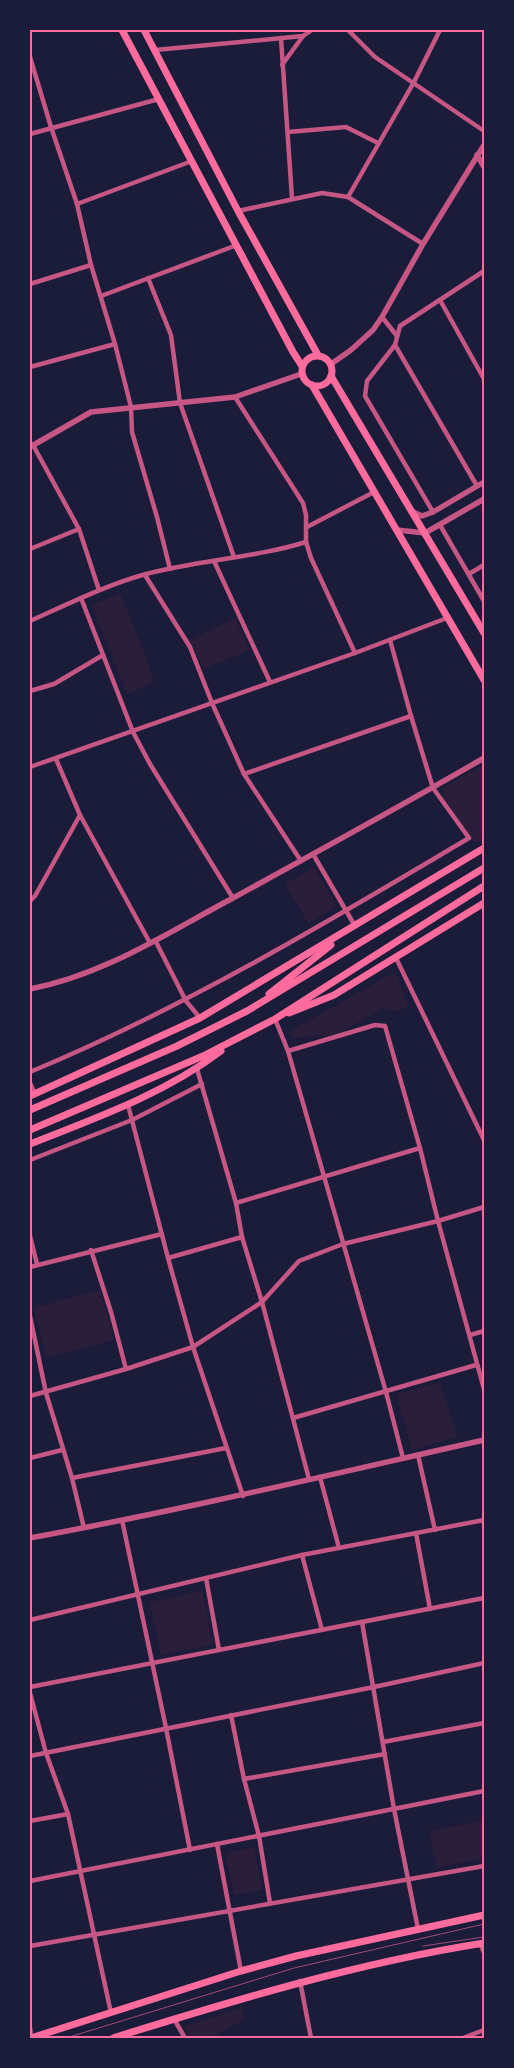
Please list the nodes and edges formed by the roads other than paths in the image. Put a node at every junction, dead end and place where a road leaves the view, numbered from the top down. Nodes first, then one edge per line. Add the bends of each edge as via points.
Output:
1 (122, 30) edge
2 (144, 30) edge
3 (312, 30) edge
4 (348, 30) edge
5 (440, 30) edge
6 (304, 36) junction
7 (280, 38) junction
8 (155, 50) junction
9 (30, 57) edge
10 (282, 65) junction
11 (414, 82) junction
12 (159, 99) junction
13 (51, 128) junction
14 (484, 131) edge
15 (288, 132) junction
16 (30, 134) edge
17 (378, 143) junction
18 (484, 145) edge
19 (477, 156) junction
20 (192, 161) junction
21 (484, 167) edge
22 (348, 196) junction
23 (292, 198) junction
24 (77, 204) junction
25 (238, 211) junction
26 (423, 244) junction
27 (236, 245) junction
28 (91, 265) junction
29 (484, 271) edge
30 (148, 278) junction
31 (30, 284) edge
32 (101, 296) junction
33 (440, 300) junction
34 (382, 317) junction
35 (397, 336) junction
36 (115, 344) junction
37 (395, 345) junction
38 (318, 356) junction
39 (331, 364) junction
40 (30, 367) edge
41 (302, 370) junction
42 (331, 376) junction
43 (484, 379) edge
44 (312, 386) junction
45 (235, 398) junction
46 (180, 403) junction
47 (130, 407) junction
48 (32, 446) edge
49 (484, 482) edge
50 (477, 486) junction
51 (374, 492) junction
52 (484, 499) edge
53 (411, 510) junction
54 (432, 512) junction
55 (440, 525) junction
56 (307, 527) junction
57 (79, 528) junction
58 (397, 530) junction
59 (425, 534) junction
60 (306, 542) junction
61 (30, 549) edge
62 (234, 557) junction
63 (214, 561) junction
64 (484, 566) edge
65 (170, 569) junction
66 (469, 574) junction
67 (145, 575) junction
68 (99, 590) junction
69 (81, 598) junction
70 (484, 601) edge
71 (447, 618) junction
72 (30, 621) edge
73 (484, 633) edge
74 (390, 640) junction
75 (355, 653) junction
76 (102, 655) junction
77 (484, 680) edge
78 (270, 682) junction
79 (30, 691) edge
80 (212, 703) junction
81 (411, 716) junction
82 (133, 732) junction
83 (484, 758) edge
84 (56, 759) junction
85 (30, 767) edge
86 (244, 774) junction
87 (434, 788) junction
88 (80, 815) junction
89 (484, 848) edge
90 (313, 854) junction
91 (301, 861) junction
92 (484, 868) edge
93 (484, 886) edge
94 (233, 898) junction
95 (30, 900) edge
96 (484, 903) edge
97 (347, 911) junction
98 (355, 926) junction
99 (153, 942) junction
100 (396, 958) junction
101 (30, 989) edge
102 (186, 1001) junction
103 (247, 1011) junction
104 (200, 1018) junction
105 (275, 1019) junction
106 (237, 1038) junction
107 (288, 1051) junction
108 (197, 1069) junction
109 (30, 1072) edge
110 (30, 1083) edge
111 (202, 1084) junction
112 (33, 1095) edge
113 (128, 1105) junction
114 (30, 1110) edge
115 (132, 1120) junction
116 (30, 1130) edge
117 (484, 1140) edge
118 (30, 1144) edge
119 (420, 1148) junction
120 (30, 1160) edge
121 (324, 1176) junction
122 (236, 1203) junction
123 (484, 1208) edge
124 (438, 1221) junction
125 (162, 1234) junction
126 (30, 1236) edge
127 (242, 1237) junction
128 (344, 1244) junction
129 (91, 1250) junction
130 (168, 1258) junction
131 (37, 1264) junction
132 (30, 1267) edge
133 (262, 1302) junction
134 (30, 1316) edge
135 (484, 1331) edge
136 (470, 1335) junction
137 (193, 1347) junction
138 (476, 1365) junction
139 (126, 1369) junction
140 (483, 1378) edge
141 (484, 1389) edge
142 (46, 1392) junction
143 (386, 1392) junction
144 (30, 1396) edge
145 (293, 1418) junction
146 (484, 1440) edge
147 (226, 1448) junction
148 (62, 1450) junction
149 (418, 1455) junction
150 (30, 1458) edge
151 (403, 1458) junction
152 (320, 1476) junction
153 (72, 1478) junction
154 (309, 1479) junction
155 (243, 1496) junction
156 (122, 1520) junction
157 (484, 1520) edge
158 (84, 1528) junction
159 (435, 1530) junction
160 (416, 1534) junction
161 (30, 1538) edge
162 (339, 1548) junction
163 (302, 1555) junction
164 (206, 1578) junction
165 (138, 1594) junction
166 (484, 1598) edge
167 (430, 1609) junction
168 (30, 1620) edge
169 (362, 1622) junction
170 (322, 1630) junction
171 (219, 1650) junction
172 (151, 1663) junction
173 (484, 1663) edge
174 (30, 1687) edge
175 (374, 1687) junction
176 (30, 1693) edge
177 (231, 1715) junction
178 (484, 1723) edge
179 (166, 1728) junction
180 (383, 1742) junction
181 (46, 1753) junction
182 (385, 1754) junction
183 (30, 1756) edge
184 (244, 1780) junction
185 (484, 1791) edge
186 (394, 1809) junction
187 (68, 1814) junction
188 (30, 1821) edge
189 (259, 1836) junction
190 (217, 1844) junction
191 (190, 1850) junction
192 (484, 1866) edge
193 (79, 1872) junction
194 (408, 1879) junction
195 (30, 1881) edge
196 (270, 1903) junction
197 (230, 1910) junction
198 (484, 1915) edge
199 (418, 1928) junction
200 (93, 1934) junction
201 (482, 1943) edge
202 (30, 1946) edge
203 (484, 1954) edge
204 (241, 1971) junction
205 (300, 1982) junction
206 (111, 2013) junction
207 (174, 2019) junction
208 (30, 2027) edge
209 (484, 2030) edge
210 (31, 2038) edge
211 (113, 2038) edge
212 (186, 2038) edge
213 (311, 2038) edge
214 (463, 2038) edge

1 - 12 main road
2 - 8 main road
3 - 6 street
4 - 11 street via 375,57
5 - 11 street
6 - 7 street
6 - 10 street
7 - 8 street
7 - 10 street
8 - 25 main road
9 - 13 street
10 - 15 street
11 - 14 street
11 - 17 street
12 - 13 street
12 - 20 main road
13 - 16 street
13 - 24 street
15 - 17 street via 346,127
15 - 23 street
17 - 22 street
18 - 19 street
19 - 21 street
19 - 26 street
20 - 24 street
20 - 27 main road
22 - 23 street via 322,193
22 - 26 street
23 - 25 street
24 - 28 street
25 - 38 main road
26 - 34 street
27 - 30 street
27 - 41 main road
28 - 31 street
28 - 32 street
29 - 33 street
30 - 32 street
30 - 46 street via 171,335
32 - 36 street
33 - 35 street via 400,326
33 - 43 street
34 - 35 street
34 - 39 street via 373,330
35 - 37 street
36 - 40 street
36 - 47 street
37 - 50 street
37 - 54 street via 367,381 365,396
38 - 39 main road
38 - 41 main road via 307,359
39 - 42 main road
41 - 44 main road via 305,381
41 - 45 street
42 - 44 main road via 324,385
42 - 53 main road
44 - 51 main road
45 - 46 street
45 - 56 street via 303,503
46 - 47 street
46 - 62 street
47 - 48 street via 91,412
47 - 65 street via 132,432
48 - 57 street
49 - 50 street
50 - 54 street
51 - 56 street
51 - 58 main road
52 - 55 street
53 - 54 street via 422,516
53 - 59 main road
55 - 59 street
55 - 66 street
56 - 60 street
57 - 61 street
57 - 68 street
58 - 59 street
58 - 71 main road
59 - 73 main road
60 - 62 street
60 - 75 street
62 - 63 street
63 - 65 street
63 - 78 street
64 - 66 street
65 - 67 street
66 - 70 street
67 - 68 street
67 - 80 street via 190,647
68 - 69 street
69 - 72 street
69 - 76 street
71 - 74 street
71 - 77 main road
74 - 75 street
74 - 81 street
75 - 78 street
76 - 79 street via 54,684
76 - 82 street
78 - 80 street
80 - 82 street
80 - 86 street
81 - 86 street
81 - 87 street
82 - 84 street
82 - 94 street
83 - 87 street
84 - 85 street
84 - 88 street
86 - 91 street
87 - 90 street
87 - 97 street via 469,838
88 - 95 street
88 - 99 street
89 - 98 main road
90 - 91 street
90 - 97 street
91 - 94 street
92 - 103 main road
93 - 105 main road
94 - 99 street
96 - 100 main road
97 - 98 street
97 - 102 street
98 - 103 main road
98 - 104 main road
99 - 101 street via 89,973
99 - 102 street
100 - 105 main road via 334,995
100 - 117 street
102 - 104 street
102 - 109 street
103 - 114 main road via 177,1046
104 - 112 main road
105 - 106 main road
105 - 107 street
106 - 108 main road
106 - 116 main road via 203,1056
107 - 119 street via 385,1026
107 - 121 street
108 - 111 street
108 - 113 main road
110 - 112 street
111 - 115 street
111 - 122 street
113 - 115 street
113 - 118 main road
115 - 120 street
115 - 125 street
119 - 121 street
119 - 124 street
121 - 122 street
121 - 128 street
122 - 127 street
123 - 124 street
124 - 128 street
124 - 136 street
125 - 129 street
125 - 130 street
126 - 131 street
127 - 130 street
127 - 133 street
128 - 133 street via 299,1261
128 - 143 street
129 - 131 street
129 - 139 street
130 - 137 street
131 - 132 street
133 - 137 street
133 - 145 street
134 - 142 street
135 - 136 street
136 - 138 street
137 - 139 street
137 - 147 street
138 - 140 street
138 - 143 street
139 - 142 street
140 - 141 street
142 - 144 street
142 - 148 street
143 - 145 street
143 - 151 street
145 - 154 street
146 - 149 street
147 - 153 street
147 - 155 street
148 - 150 street
148 - 153 street
149 - 151 street
149 - 159 street
151 - 152 street
152 - 154 street
152 - 162 street
153 - 158 street
154 - 155 street
155 - 156 street
156 - 158 street
156 - 165 street
157 - 159 street
158 - 161 street
159 - 160 street
160 - 162 street
160 - 167 street
162 - 163 street
163 - 164 street
163 - 170 street
164 - 165 street
164 - 171 street
165 - 168 street
165 - 172 street
166 - 167 street
167 - 169 street
169 - 170 street
169 - 175 street
170 - 171 street
171 - 172 street
172 - 174 street
172 - 179 street
173 - 175 street
175 - 177 street
175 - 180 street
176 - 181 street
177 - 179 street
177 - 184 street
178 - 180 street
179 - 181 street
179 - 191 street
180 - 182 street
181 - 183 street
181 - 187 street
182 - 184 street
182 - 186 street
184 - 189 street
185 - 186 street
186 - 189 street
186 - 194 street
187 - 188 street
187 - 193 street
189 - 190 street
189 - 196 street
190 - 191 street
190 - 197 street
191 - 193 street
192 - 194 street
193 - 195 street
193 - 200 street
194 - 196 street
194 - 199 street
196 - 197 street
197 - 200 street
197 - 204 street
198 - 199 main road
199 - 204 main road
200 - 202 street
200 - 206 street
201 - 203 street
201 - 205 main road
204 - 206 main road
205 - 207 main road
205 - 213 street
206 - 210 main road
207 - 211 main road
207 - 212 street
208 - 210 street
209 - 214 street

